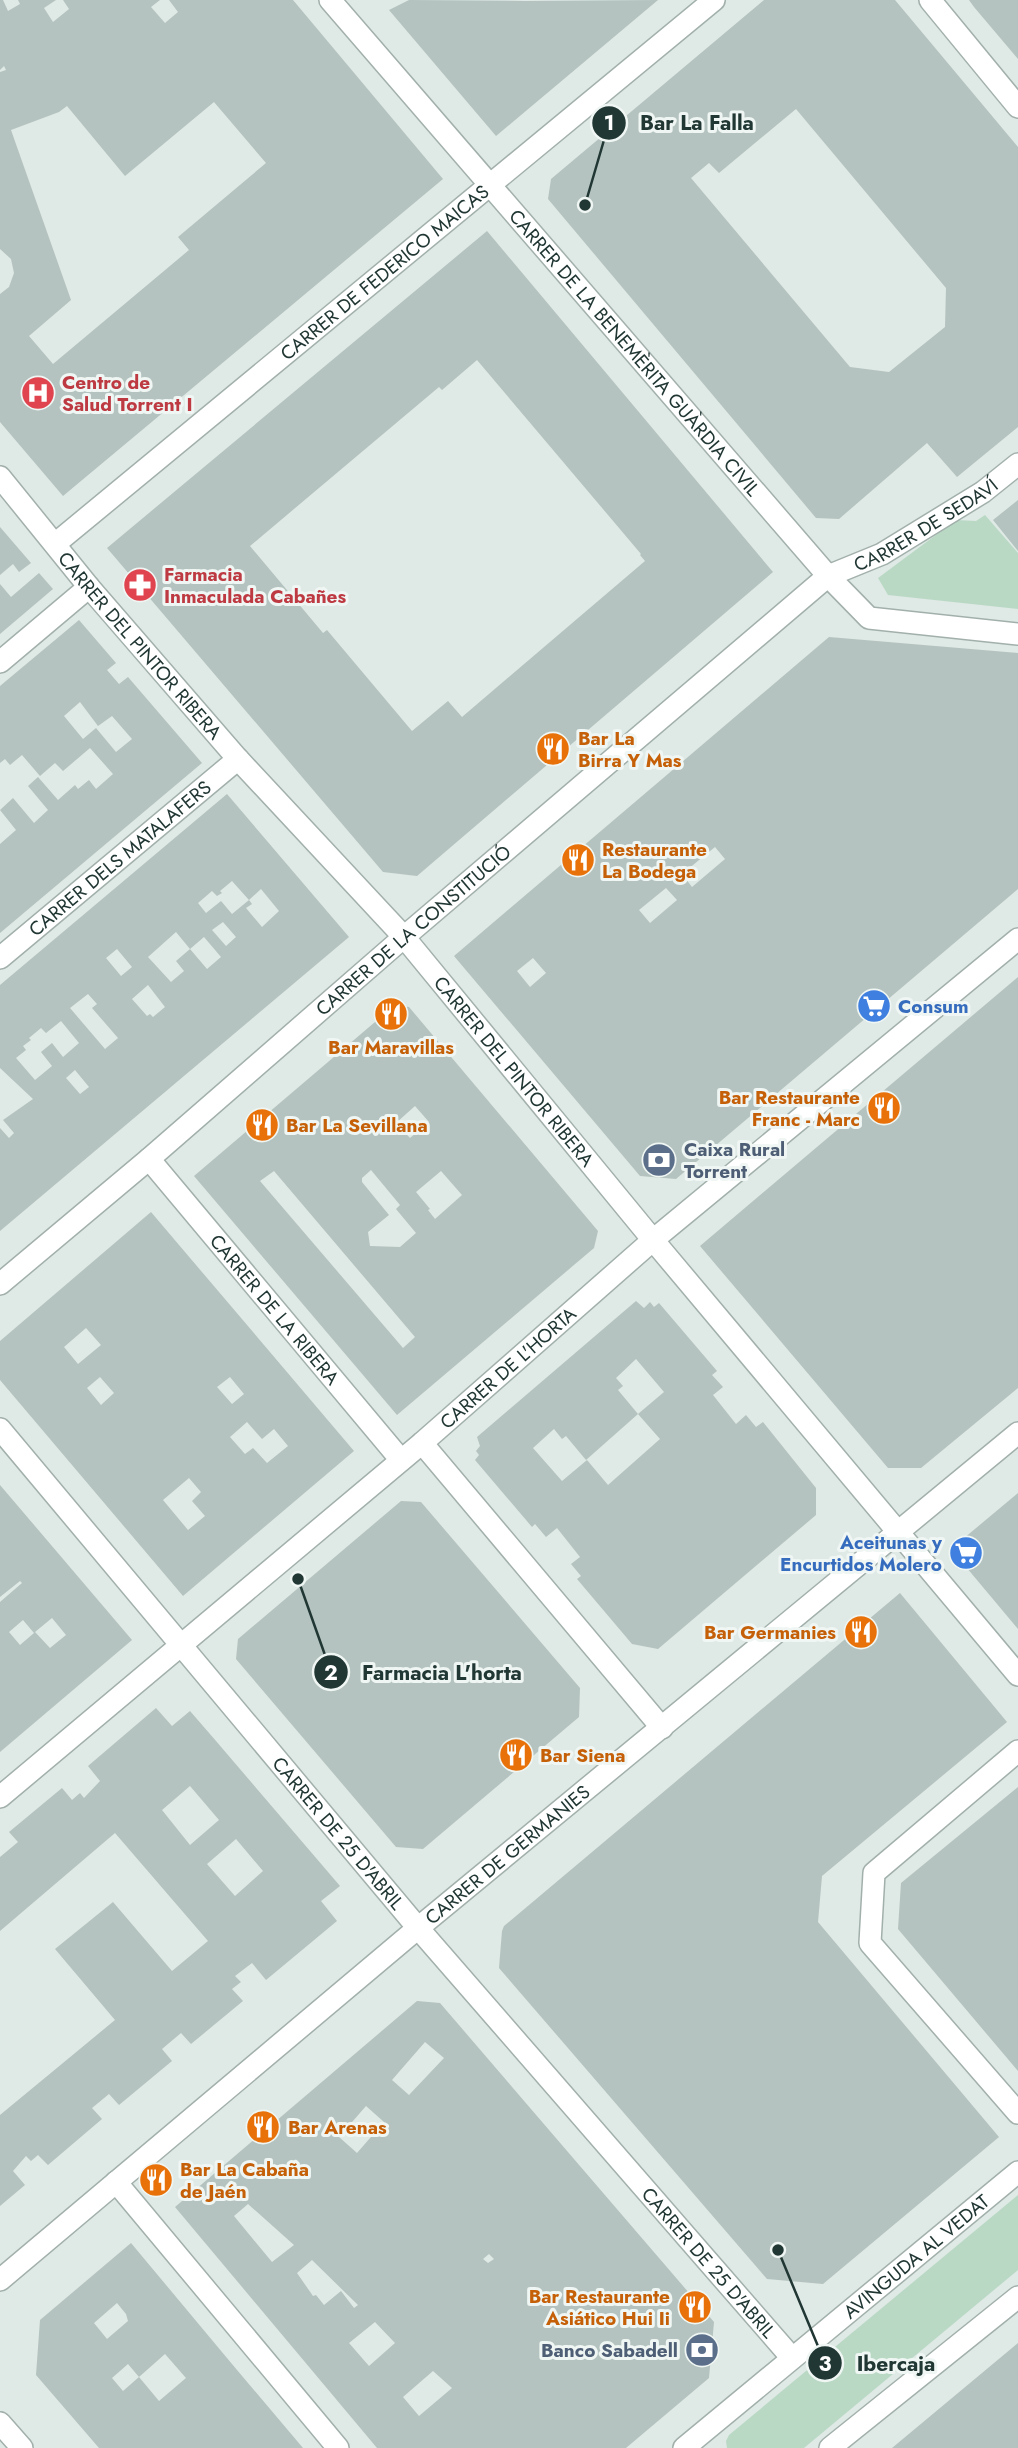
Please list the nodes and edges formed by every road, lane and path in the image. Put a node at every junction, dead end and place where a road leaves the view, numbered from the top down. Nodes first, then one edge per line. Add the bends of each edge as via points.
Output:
1 (330, 0) edge
2 (714, 0) edge
3 (930, 0) edge
4 (1018, 107) edge
5 (491, 185) junction
6 (1018, 464) edge
7 (1, 481) edge
8 (55, 544) junction
9 (828, 576) junction
10 (89, 587) junction
11 (1018, 634) edge
12 (0, 662) edge
13 (238, 759) junction
14 (404, 937) junction
15 (1018, 939) edge
16 (0, 958) edge
17 (149, 1159) junction
18 (653, 1240) junction
19 (0, 1284) edge
20 (0, 1429) edge
21 (1018, 1433) edge
22 (422, 1443) junction
23 (401, 1460) junction
24 (897, 1531) junction
25 (181, 1645) junction
26 (1018, 1675) edge
27 (662, 1728) junction
28 (1018, 1751) edge
29 (0, 1797) edge
30 (418, 1928) junction
31 (1018, 2113) edge
32 (1018, 2172) edge
33 (116, 2182) junction
34 (0, 2280) edge
35 (1018, 2297) edge
36 (792, 2358) junction
37 (0, 2423) edge
38 (22, 2448) edge
39 (338, 2448) edge
40 (684, 2448) edge
41 (830, 2448) edge

1 - 5 street, CARRER DE LA BENEMÈRITA GUÀRDIA CIVIL
2 - 5 street, CARRER DE FEDERICO MAICAS
3 - 4 street
5 - 8 street, CARRER DE FEDERICO MAICAS
5 - 9 street, CARRER DE LA BENEMÈRITA GUÀRDIA CIVIL
6 - 9 street, CARRER DE SEDAVÍ via 983,492 882,554
7 - 8 street, CARRER DEL PINTOR RIBERA
8 - 10 street, CARRER DEL PINTOR RIBERA
9 - 11 street, CARRER DE LA BENEMÈRITA GUÀRDIA CIVIL via 869,618
9 - 14 street, CARRER DE LA CONSTITUCIÓ
10 - 12 street
10 - 13 street, CARRER DEL PINTOR RIBERA
13 - 14 street, CARRER DEL PINTOR RIBERA
13 - 16 street, CARRER DELS MATALAFERS
14 - 17 street, CARRER DE LA CONSTITUCIÓ
14 - 18 street, CARRER DEL PINTOR RIBERA
15 - 18 street, CARRER DE L'HORTA
17 - 19 street, CARRER DE LA CONSTITUCIÓ
17 - 23 street, CARRER DE LA RIBERA
18 - 22 street, CARRER DE L'HORTA
18 - 24 street, CARRER DEL PINTOR RIBERA
20 - 25 street, CARRER DE 25 D'ABRIL
21 - 24 street, CARRER DE GERMANIES
22 - 23 street, CARRER DE L'HORTA
22 - 27 street
23 - 25 street, CARRER DE L'HORTA
24 - 26 street, CARRER DEL PINTOR RIBERA
24 - 27 street, CARRER DE GERMANIES
25 - 29 street, CARRER DE L'HORTA
25 - 30 street, CARRER DE 25 D'ABRIL
27 - 30 street, CARRER DE GERMANIES
28 - 31 street via 874,1873 870,1943
30 - 33 street, CARRER DE GERMANIES
30 - 36 street, CARRER DE 25 D'ABRIL
32 - 36 street, AVINGUDA AL VEDAT
33 - 34 street, CARRER DE GERMANIES
33 - 39 street
35 - 41 street
36 - 40 street, AVINGUDA AL VEDAT
37 - 38 street

